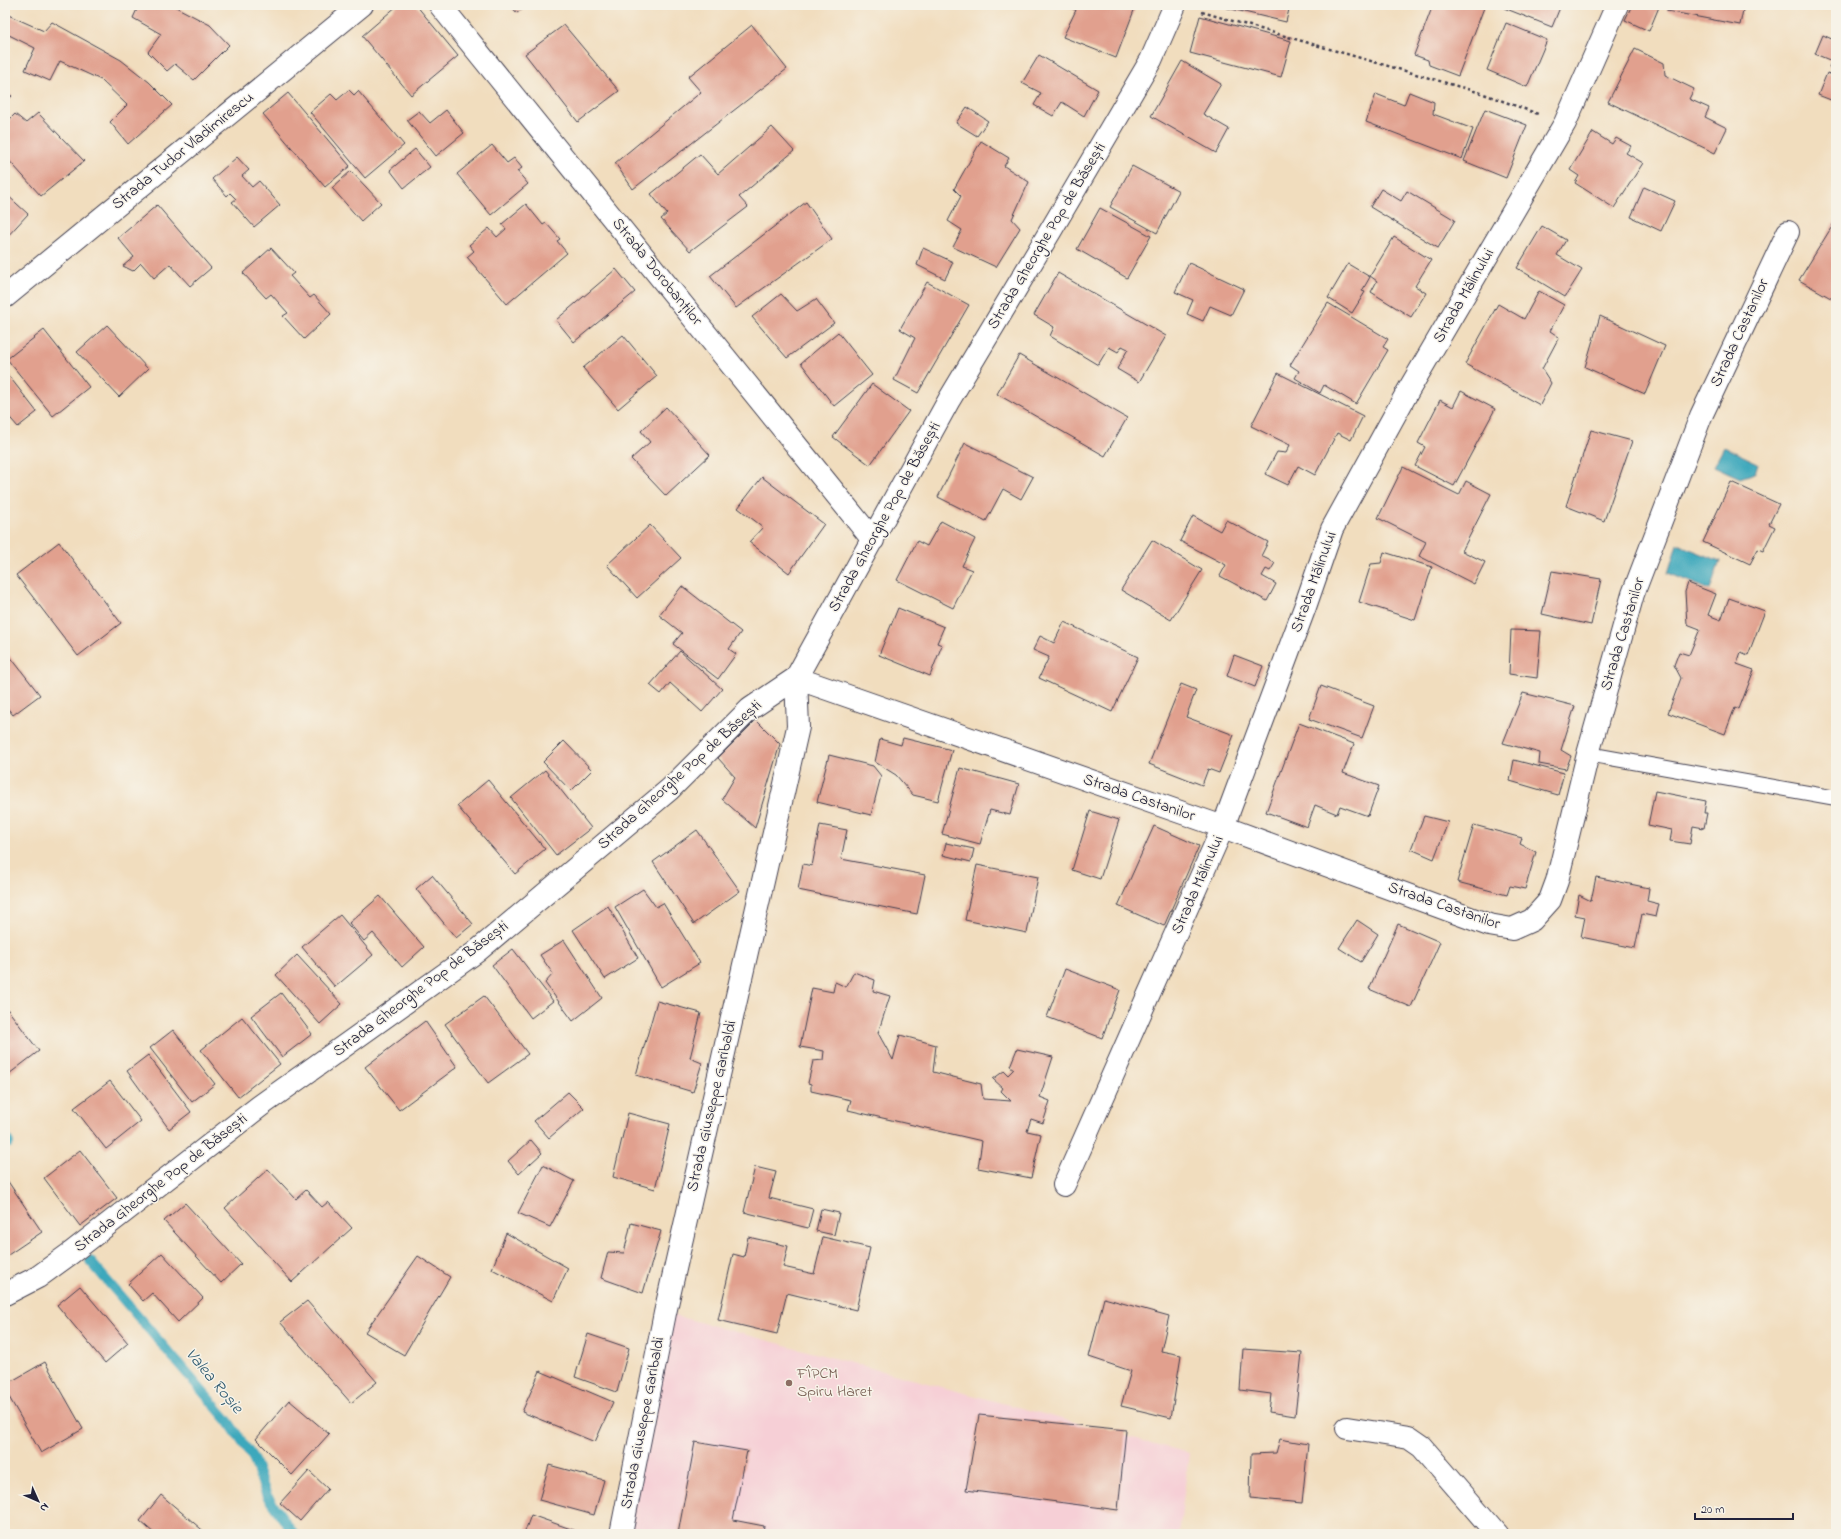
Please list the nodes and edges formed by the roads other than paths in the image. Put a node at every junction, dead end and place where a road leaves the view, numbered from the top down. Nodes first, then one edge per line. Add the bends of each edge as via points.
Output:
1 (362, 5) edge
2 (440, 5) edge
3 (1175, 5) edge
4 (1617, 5) edge
5 (1788, 232) dead end
6 (5, 298) edge
7 (873, 540) junction
8 (796, 678) junction
9 (1588, 754) junction
10 (1836, 798) edge
11 (1223, 827) junction
12 (1064, 1185) dead end
13 (5, 1294) edge
14 (1347, 1428) dead end
15 (621, 1534) edge
16 (1497, 1534) edge

1 - 6 street, Strada Tudor Vladimirescu
2 - 7 street, Strada Dorobanților
3 - 7 street, Strada Gheorghe Pop de Băsești via 1150,60 949,400
4 - 11 street, Strada Mălinului via 1564,123 1408,390 1332,529 1303,615
5 - 9 street, Strada Castanilor via 1701,416 1633,594
7 - 8 street, Strada Gheorghe Pop de Băsești
8 - 11 street, Strada Castanilor
8 - 13 street, Strada Gheorghe Pop de Băsești via 750,709 670,789 476,952 260,1106 38,1277
8 - 15 street, Strada Giuseppe Garibaldi via 798,727 665,1313
9 - 10 lane
9 - 11 street, Strada Castanilor via 1550,900 1532,920 1512,929 1490,925
11 - 12 street, Strada Mălinului
14 - 16 street via 1409,1438 1422,1448

